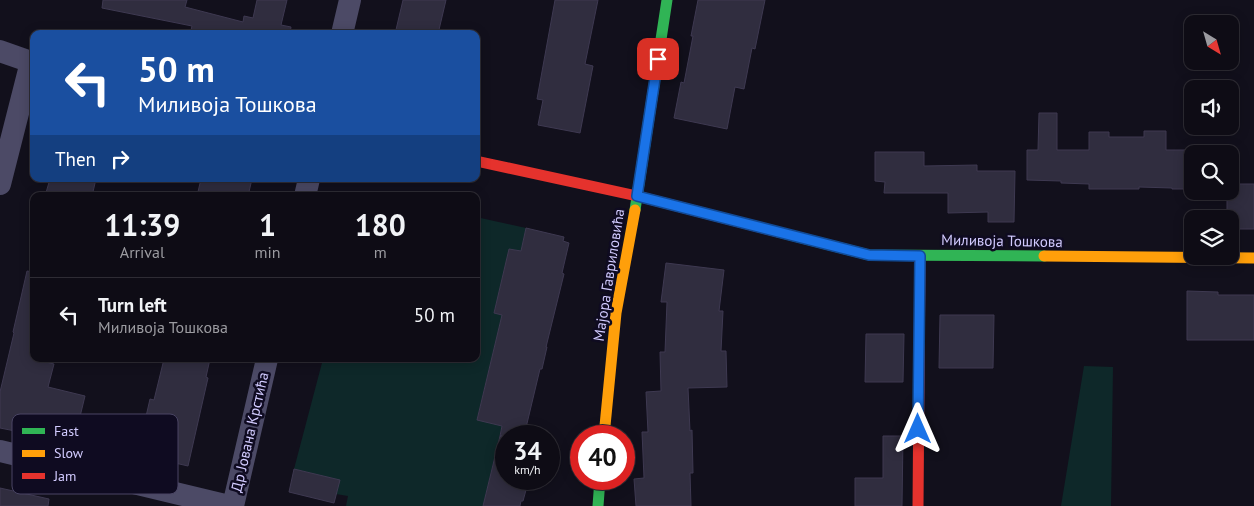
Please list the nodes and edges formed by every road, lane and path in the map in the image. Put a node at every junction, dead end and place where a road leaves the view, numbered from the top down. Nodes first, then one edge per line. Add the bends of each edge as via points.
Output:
1 (350, 0) edge
2 (668, 0) edge
3 (343, 30) edge
4 (0, 51) edge
5 (30, 62) edge
6 (30, 71) edge
7 (480, 162) edge
8 (0, 184) edge
9 (637, 196) junction
10 (920, 256) junction
11 (1254, 258) edge
12 (266, 362) edge
13 (605, 425) edge
14 (599, 490) edge
15 (178, 494) edge
16 (229, 506) edge
17 (233, 506) edge
18 (598, 506) edge
19 (918, 506) edge

1 - 3 street
2 - 9 street, Мајора Гавриловића
4 - 5 street
6 - 8 street
7 - 9 street, Миливоја Тошкова
9 - 10 street, Миливоја Тошкова via 869,255
9 - 13 street, Мајора Гавриловића via 616,313
10 - 11 street, Миливоја Тошкова
10 - 19 street
12 - 17 street, Др Јована Крстића
14 - 18 street
15 - 16 street

